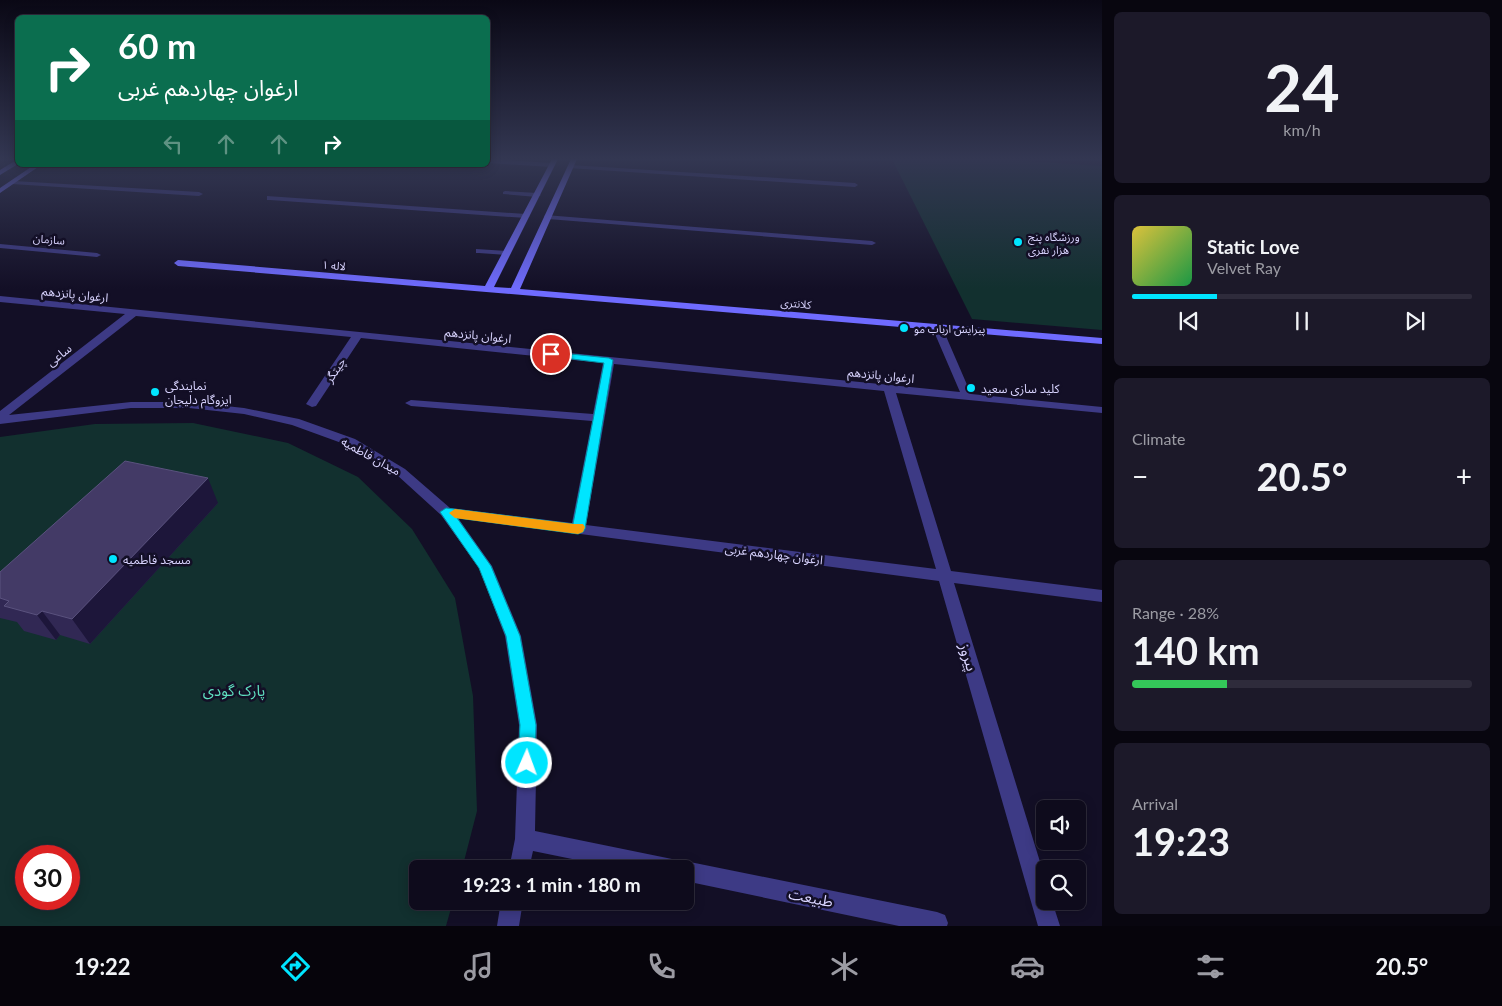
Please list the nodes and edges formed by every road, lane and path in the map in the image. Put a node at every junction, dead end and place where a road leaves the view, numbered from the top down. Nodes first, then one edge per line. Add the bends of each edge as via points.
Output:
1 (330, 202) edge
2 (533, 202) edge
3 (555, 202) edge
4 (526, 216) junction
5 (548, 217) junction
6 (872, 243) dead end
7 (0, 246) edge
8 (479, 251) dead end
9 (506, 253) junction
10 (97, 255) dead end
11 (178, 263) dead end
12 (488, 289) junction
13 (514, 292) junction
14 (0, 299) edge
15 (133, 312) junction
16 (937, 327) junction
17 (358, 335) junction
18 (1102, 341) edge
19 (609, 360) junction
20 (889, 388) junction
21 (967, 396) junction
22 (411, 403) dead end
23 (312, 404) dead end
24 (1102, 410) edge
25 (597, 418) junction
26 (0, 419) edge
27 (446, 512) junction
28 (578, 529) junction
29 (945, 576) junction
30 (1102, 596) edge
31 (525, 839) junction
32 (521, 860) edge
33 (628, 860) edge
34 (694, 874) edge
35 (511, 910) edge
36 (937, 923) dead end
37 (508, 926) edge
38 (1049, 926) edge

1 - 4 street
2 - 4 street
3 - 5 street
4 - 9 street
5 - 6 street
5 - 13 street via 534,254
7 - 10 street, سازمان
8 - 9 street
9 - 12 street
11 - 12 street, لاله ۱
12 - 13 street, کلانتری
13 - 16 street, کلانتری
14 - 15 street, ارغوان پانزدهم
15 - 17 street, ارغوان پانزدهم
15 - 26 street, ساعی
16 - 18 street, کلانتری
16 - 21 street
17 - 19 street, ارغوان پانزدهم
17 - 23 street, چیتگر
19 - 20 street, ارغوان پانزدهم
19 - 25 street
20 - 21 street, ارغوان پانزدهم
20 - 29 street, پیروز
21 - 24 street, ارغوان پانزدهم
22 - 25 street
25 - 28 street
26 - 27 street, میدان فاطمیه via 131,405 189,405 251,412 295,422 351,442 402,472
27 - 28 street, ارغوان چهاردهم غربی
27 - 31 street, میدان فاطمیه via 485,566 513,636 528,725
28 - 29 street, ارغوان چهاردهم غربی
29 - 30 street, ارغوان چهاردهم غربی
29 - 38 street, پیروز
31 - 32 street, میدان فاطمیه
31 - 33 street
34 - 36 street, طبیعت
35 - 37 street

